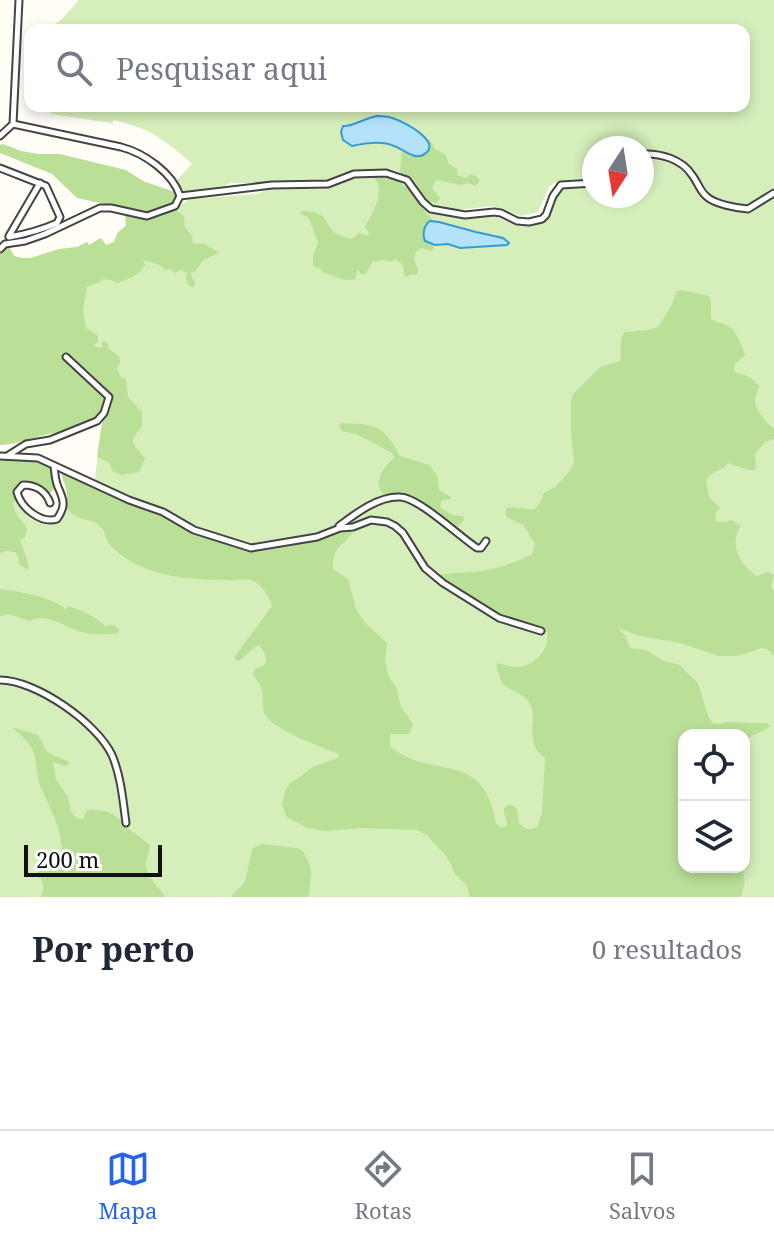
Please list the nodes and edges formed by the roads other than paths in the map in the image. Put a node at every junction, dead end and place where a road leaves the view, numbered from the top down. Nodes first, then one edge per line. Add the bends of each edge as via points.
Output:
1 (19, 0) edge
2 (13, 124) junction
3 (0, 136) edge
4 (654, 155) edge
5 (0, 168) edge
6 (40, 183) junction
7 (582, 184) edge
8 (774, 193) edge
9 (180, 196) junction
10 (9, 237) junction
11 (3, 246) edge
12 (66, 357) dead end
13 (3, 457) edge
14 (54, 465) junction
15 (50, 503) dead end
16 (335, 530) junction
17 (486, 541) dead end
18 (541, 631) dead end
19 (0, 680) edge
20 (126, 823) dead end

1 - 2 street
2 - 3 street
2 - 9 street via 133,151 175,184
4 - 8 street via 681,162 712,200 748,209
5 - 6 street
6 - 10 street
6 - 10 street via 60,220
7 - 9 street via 561,185 546,215 525,222 501,213 465,215 431,209 407,180 388,173 360,173 328,184
9 - 11 street via 175,206 147,216 100,208 45,234
10 - 11 street
12 - 13 street via 109,397 104,413 94,423 26,444
13 - 14 street via 34,457
14 - 15 street via 64,503 57,519 34,514 17,492 31,485
14 - 16 street via 194,530 251,548
16 - 17 street via 370,506 400,497 415,502 477,548
16 - 18 street via 371,520 391,523 443,583 499,618
19 - 20 street via 23,683 49,696 95,731 113,758

